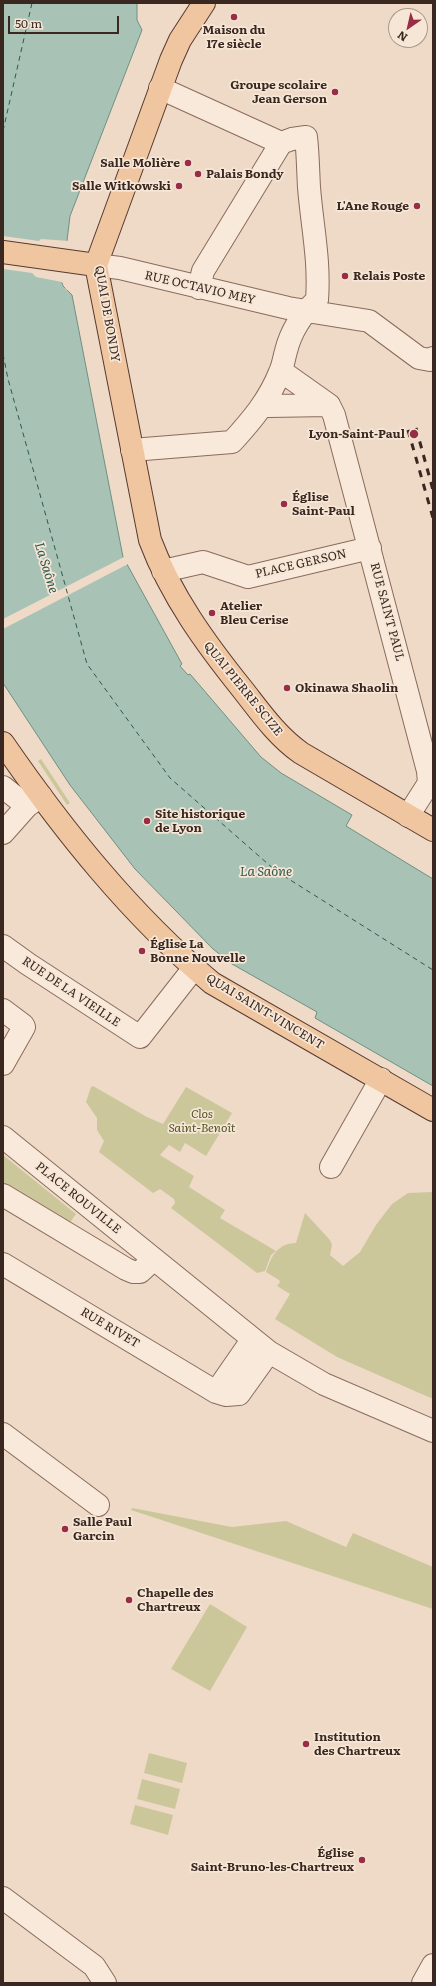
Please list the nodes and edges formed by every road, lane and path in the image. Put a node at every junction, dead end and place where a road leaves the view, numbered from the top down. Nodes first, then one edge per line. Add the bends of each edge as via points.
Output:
1 (204, 3) edge
2 (160, 88) junction
3 (281, 143) junction
4 (3, 252) edge
5 (96, 265) junction
6 (199, 288) junction
7 (313, 313) junction
8 (433, 358) edge
9 (281, 371) junction
10 (264, 403) junction
11 (329, 405) junction
12 (132, 450) junction
13 (153, 548) joint
14 (370, 548) junction
15 (163, 571) junction
16 (3, 743) edge
17 (3, 787) edge
18 (34, 801) junction
19 (408, 816) junction
20 (433, 830) edge
21 (3, 833) edge
22 (3, 946) edge
23 (194, 968) junction
24 (3, 1010) edge
25 (3, 1064) edge
26 (381, 1080) junction
27 (433, 1110) edge
28 (3, 1137) edge
29 (331, 1167) dead end
30 (3, 1195) edge
31 (153, 1260) junction
32 (3, 1264) edge
33 (260, 1346) junction
34 (433, 1431) edge
35 (3, 1434) edge
36 (98, 1505) dead end
37 (3, 1898) edge
38 (433, 1965) edge
39 (105, 1983) edge
40 (423, 1983) edge

1 - 2 main road, QUAI DE BONDY via 180,40
2 - 3 street
2 - 5 main road, QUAI DE BONDY
3 - 6 street via 203,271
3 - 7 street via 306,137 319,278
4 - 5 main road
5 - 6 street, RUE OCTAVIO MEY via 120,268
5 - 12 main road, QUAI DE BONDY
6 - 7 street, RUE OCTAVIO MEY
7 - 8 street, RUE OCTAVIO MEY via 369,321 419,358
7 - 9 street via 290,340
9 - 10 street
9 - 11 street
10 - 11 street via 269,406
10 - 12 street via 257,415 232,442
11 - 14 street, RUE SAINT PAUL via 334,415
12 - 13 main road, QUAI DE BONDY
13 - 15 main road, QUAI PIERRE SCIZE
14 - 15 street, PLACE GERSON via 248,577 203,562
14 - 19 street, RUE SAINT PAUL via 428,771 429,783
15 - 19 main road, QUAI PIERRE SCIZE via 205,643 285,742
16 - 18 main road, QUAI SAINT-VINCENT
17 - 18 street, QUAI SAINT-VINCENT
18 - 21 street
18 - 23 main road, QUAI SAINT-VINCENT via 112,887
19 - 20 main road, QUAI PIERRE SCIZE
22 - 23 street, RUE DE LA VIEILLE via 140,1037
23 - 26 main road, QUAI SAINT-VINCENT via 212,983
24 - 25 street via 24,1027
26 - 27 main road, QUAI SAINT-VINCENT
26 - 29 street
28 - 31 street, PLACE ROUVILLE
30 - 31 street via 126,1269 140,1272
31 - 33 street, PLACE ROUVILLE
32 - 33 street, RUE RIVET via 216,1392
33 - 34 street, PLACE ROUVILLE via 324,1384
35 - 36 street
37 - 39 street via 94,1966
38 - 40 street

